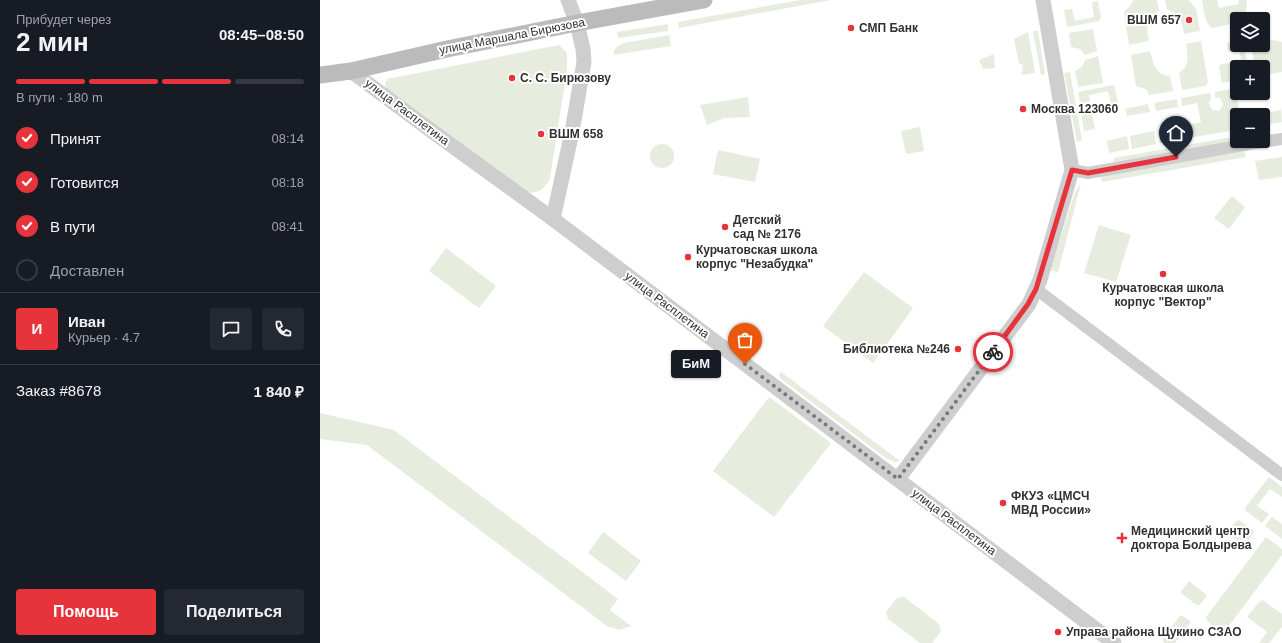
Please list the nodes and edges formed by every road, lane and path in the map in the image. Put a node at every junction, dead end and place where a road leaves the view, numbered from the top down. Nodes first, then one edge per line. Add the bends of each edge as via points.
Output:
1 (568, 0) edge
2 (704, 0) edge
3 (1043, 0) edge
4 (577, 23) junction
5 (351, 71) junction
6 (320, 76) edge
7 (1282, 139) edge
8 (1072, 170) junction
9 (553, 219) junction
10 (1036, 289) junction
11 (1282, 475) edge
12 (898, 479) junction
13 (1114, 643) edge

1 - 4 street
2 - 4 main road, улица Маршала Бирюзова
3 - 8 street
4 - 5 main road, улица Маршала Бирюзова
4 - 9 street via 584,62
5 - 6 main road, улица Маршала Бирюзова
5 - 9 street, улица Расплетина
7 - 8 street via 1088,173
8 - 10 street
9 - 12 street, улица Расплетина
10 - 11 street
10 - 12 street via 1028,304
12 - 13 street, улица Расплетина

